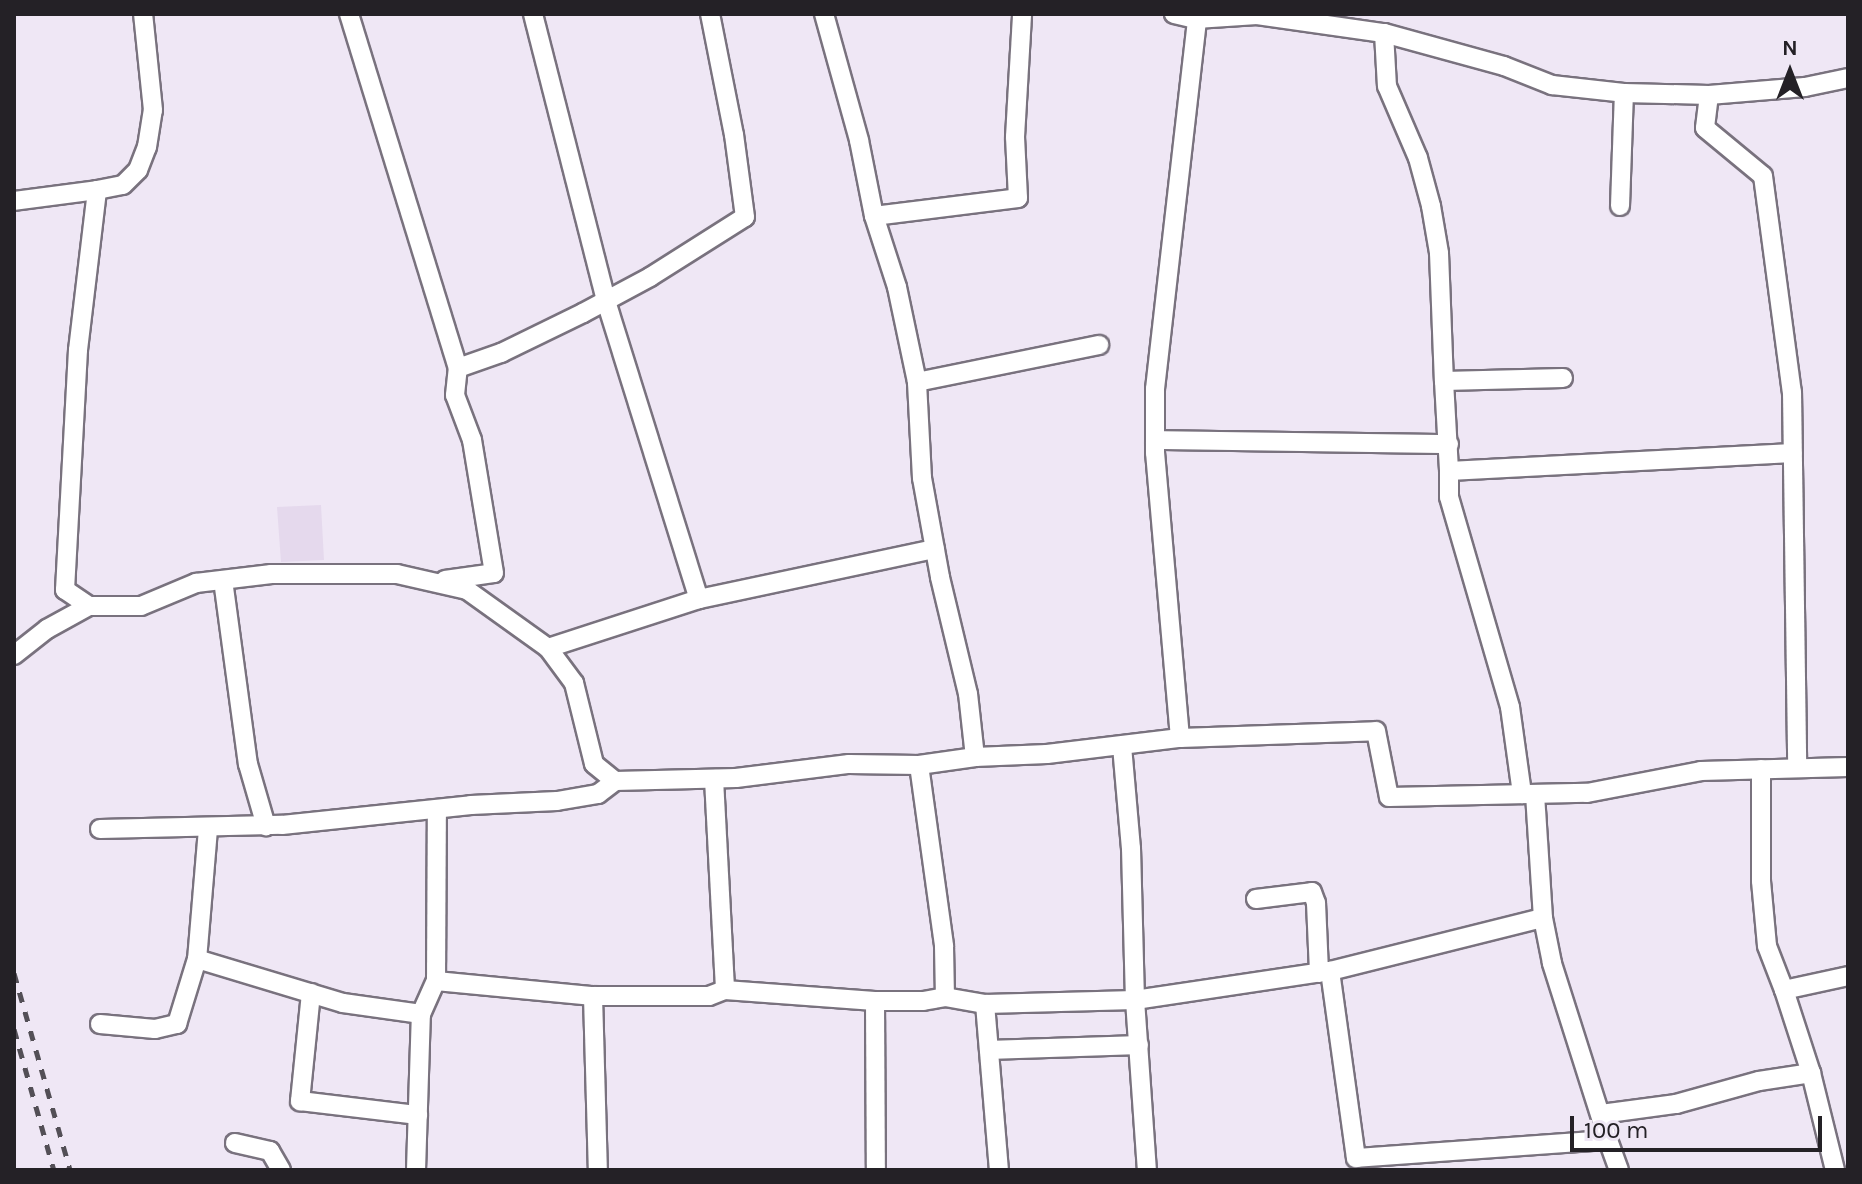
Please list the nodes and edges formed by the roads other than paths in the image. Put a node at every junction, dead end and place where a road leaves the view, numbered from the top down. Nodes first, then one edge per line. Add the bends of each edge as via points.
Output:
1 (143, 14) edge
2 (349, 14) edge
3 (533, 14) edge
4 (710, 14) edge
5 (824, 14) edge
6 (1022, 14) edge
7 (1174, 14) edge
8 (1197, 16) edge
9 (1384, 33) junction
10 (1848, 78) edge
11 (1624, 93) junction
12 (1709, 95) junction
13 (97, 190) junction
14 (14, 201) edge
15 (1620, 206) dead end
16 (874, 216) junction
17 (606, 301) junction
18 (1099, 345) dead end
19 (458, 368) junction
20 (1563, 378) dead end
21 (1444, 381) junction
22 (917, 382) junction
23 (1155, 440) junction
24 (1449, 444) junction
25 (1793, 453) junction
26 (1449, 471) junction
27 (935, 549) junction
28 (223, 580) junction
29 (427, 581) junction
30 (699, 599) junction
31 (89, 606) junction
32 (548, 648) junction
33 (14, 655) edge
34 (1180, 738) junction
35 (1122, 746) junction
36 (975, 757) junction
37 (919, 765) junction
38 (1848, 767) edge
39 (1797, 768) junction
40 (1761, 769) junction
41 (714, 779) junction
42 (615, 781) junction
43 (1529, 794) junction
44 (437, 809) junction
45 (266, 826) junction
46 (100, 829) dead end
47 (208, 829) junction
48 (1256, 899) dead end
49 (1543, 918) junction
50 (197, 959) junction
51 (1324, 972) junction
52 (1848, 976) edge
53 (436, 981) junction
54 (725, 990) junction
55 (1784, 990) junction
56 (311, 993) junction
57 (593, 996) junction
58 (945, 997) junction
59 (1135, 1000) junction
60 (875, 1001) junction
61 (985, 1004) junction
62 (421, 1014) junction
63 (100, 1024) dead end
64 (1139, 1045) junction
65 (989, 1050) junction
66 (1811, 1073) junction
67 (1601, 1114) junction
68 (418, 1115) junction
69 (1608, 1140) junction
70 (235, 1143) dead end
71 (1356, 1164) edge
72 (281, 1170) edge
73 (416, 1170) edge
74 (598, 1170) edge
75 (876, 1170) edge
76 (999, 1170) edge
77 (1147, 1170) edge
78 (1619, 1170) edge
79 (1835, 1170) edge

1 - 13 street via 153,110 147,147 138,170 123,185
2 - 19 street
3 - 17 street
4 - 17 street via 745,217
5 - 16 street
6 - 16 street via 1015,137 1018,198
7 - 8 street
8 - 9 street via 1257,15
8 - 23 street via 1155,389
9 - 11 street via 1552,85
9 - 21 street via 1387,86 1418,158 1431,206 1439,253
10 - 12 street
11 - 12 street
11 - 15 street
12 - 25 street via 1705,128 1763,176 1792,392
13 - 14 street
13 - 31 street via 78,350 65,590
16 - 22 street via 897,287
17 - 19 street via 501,353
17 - 30 street
18 - 22 street
19 - 29 street via 455,395 472,440 494,573
20 - 21 street
21 - 24 street
22 - 27 street via 922,478
23 - 24 street
23 - 34 street
24 - 26 street
25 - 26 street
25 - 39 street
26 - 43 street via 1449,497 1510,707
27 - 30 street
27 - 36 street via 968,694
28 - 29 street via 271,574 397,574
28 - 31 street via 196,583 141,606
28 - 45 street via 248,764
29 - 32 street via 467,590
30 - 32 street
31 - 33 street
32 - 42 street via 574,683 594,764
34 - 35 street
34 - 43 street via 1376,731 1389,797
35 - 36 street
35 - 59 street
36 - 37 street
37 - 41 street via 849,764
37 - 58 street via 944,946
38 - 39 street
39 - 40 street
40 - 43 street via 1701,771 1587,793
40 - 55 street via 1767,946
41 - 42 street
41 - 54 street
42 - 44 street via 598,794 557,801
43 - 49 street
44 - 45 street
44 - 53 street
45 - 47 street
46 - 47 street
47 - 50 street
48 - 51 street via 1312,892
49 - 51 street
49 - 67 street via 1552,963
50 - 56 street
50 - 63 street via 177,1024 155,1029
51 - 59 street
51 - 71 street
52 - 55 street
53 - 57 street
53 - 62 street
54 - 57 street via 709,996
54 - 60 street
55 - 66 street
56 - 62 street
56 - 68 street via 300,1101
57 - 74 street
58 - 60 street
58 - 61 street
59 - 61 street
59 - 64 street
60 - 75 street
61 - 65 street
62 - 68 street
64 - 65 street
64 - 77 street
65 - 76 street
66 - 67 street via 1676,1104
66 - 79 street
67 - 69 street
68 - 73 street
69 - 71 street
69 - 78 street
70 - 72 street via 270,1151

